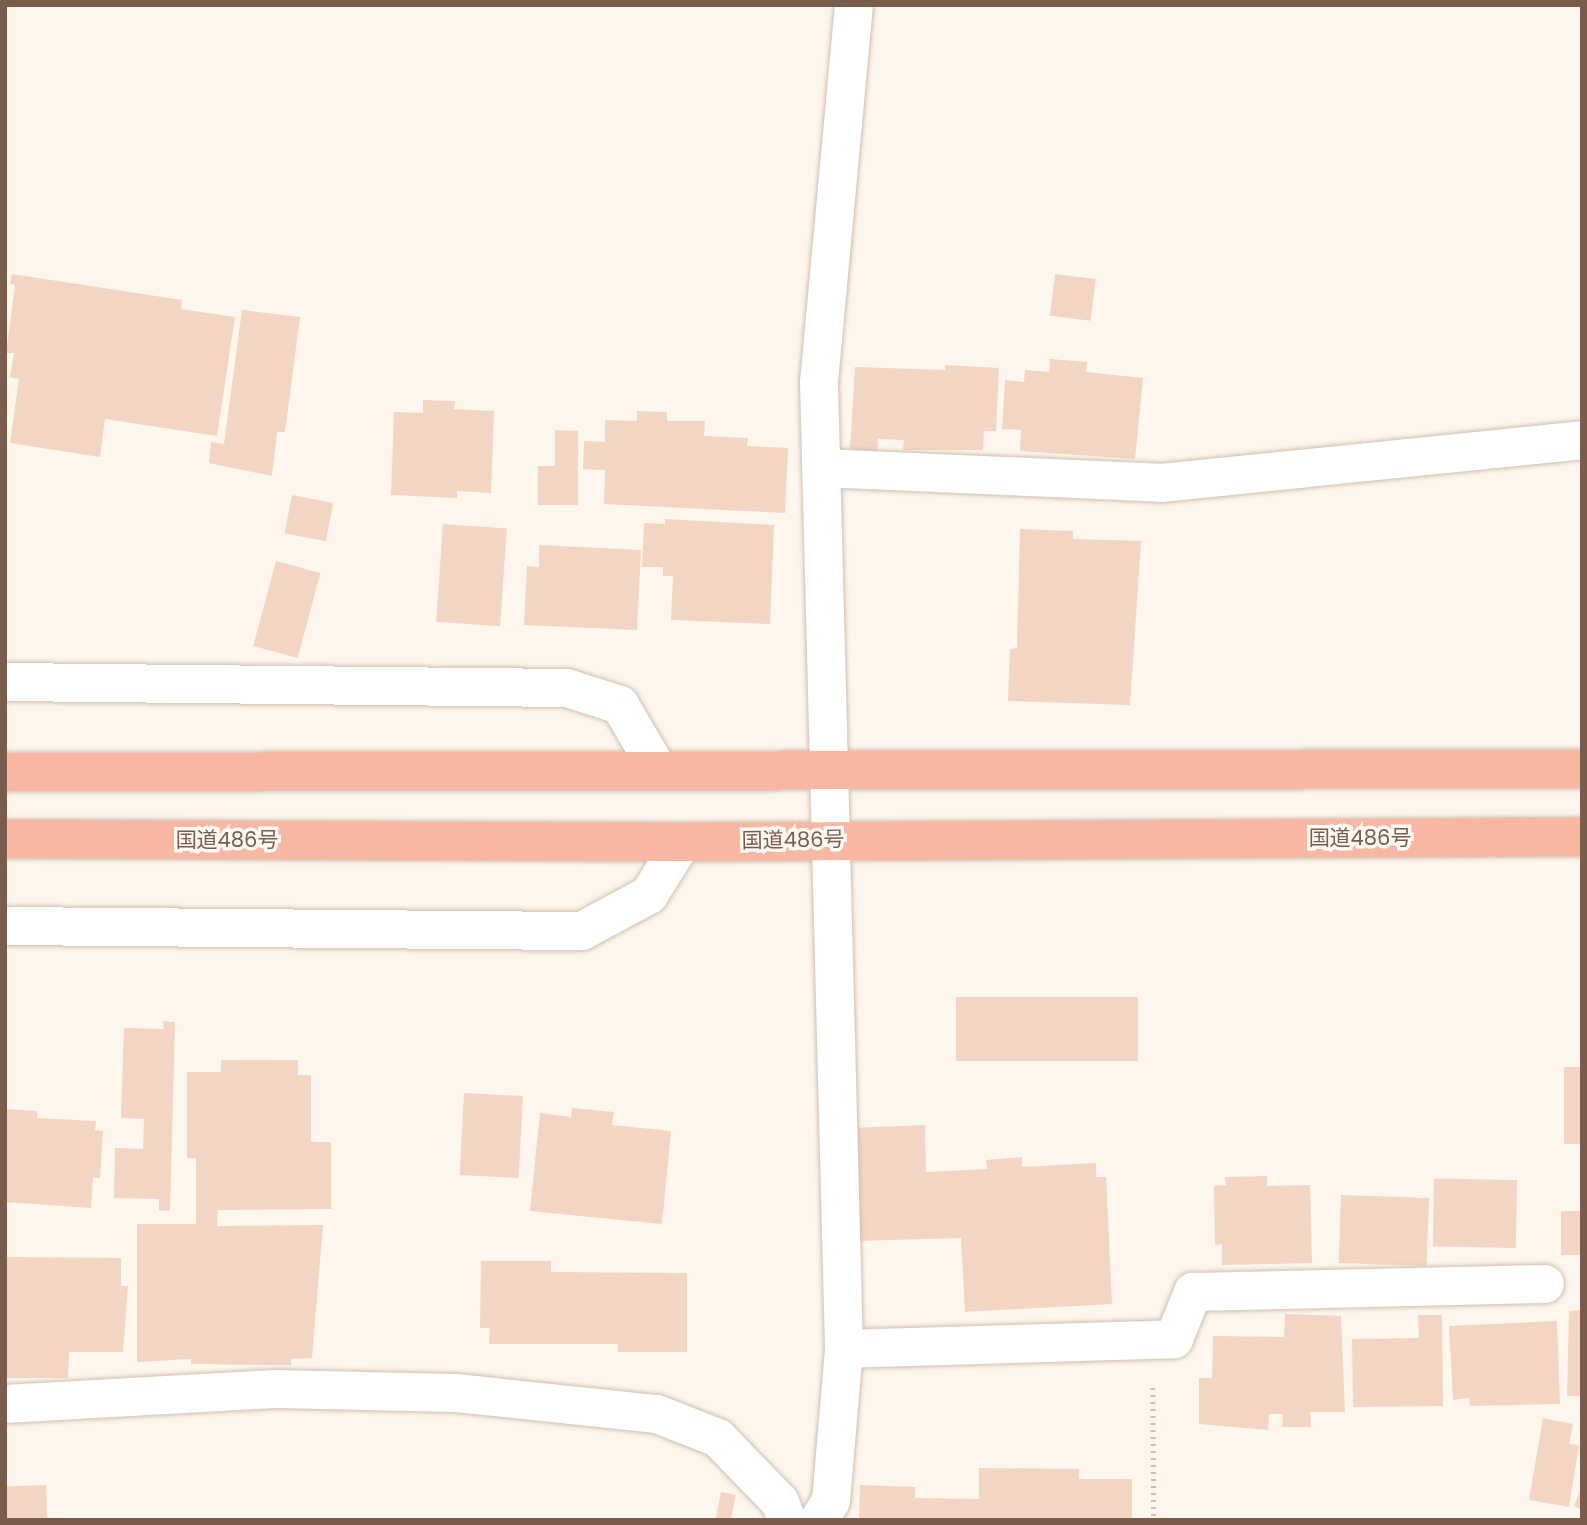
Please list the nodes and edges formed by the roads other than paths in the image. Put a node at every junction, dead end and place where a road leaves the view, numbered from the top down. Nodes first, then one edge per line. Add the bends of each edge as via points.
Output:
1 (854, 5) edge
2 (1582, 440) edge
3 (821, 468) junction
4 (5, 682) edge
5 (658, 769) junction
6 (1582, 769) edge
7 (827, 771) junction
8 (5, 772) edge
9 (1582, 837) edge
10 (5, 839) edge
11 (829, 840) junction
12 (682, 842) junction
13 (5, 926) edge
14 (1545, 1284) dead end
15 (844, 1349) junction
16 (5, 1404) edge
17 (787, 1520) edge
18 (819, 1520) edge

1 - 3 street via 819,382
2 - 3 street via 1161,484
3 - 7 street
4 - 5 street via 567,688 620,705
5 - 7 highway
5 - 8 highway
6 - 7 highway
7 - 11 street
9 - 11 highway, 国道486号
10 - 12 highway, 国道486号
11 - 12 highway, 国道486号
11 - 15 street
12 - 13 street via 649,895 582,931
14 - 15 street via 1193,1292 1174,1339
15 - 18 street via 831,1501
16 - 17 street via 275,1389 456,1393 657,1414 718,1438 780,1502

